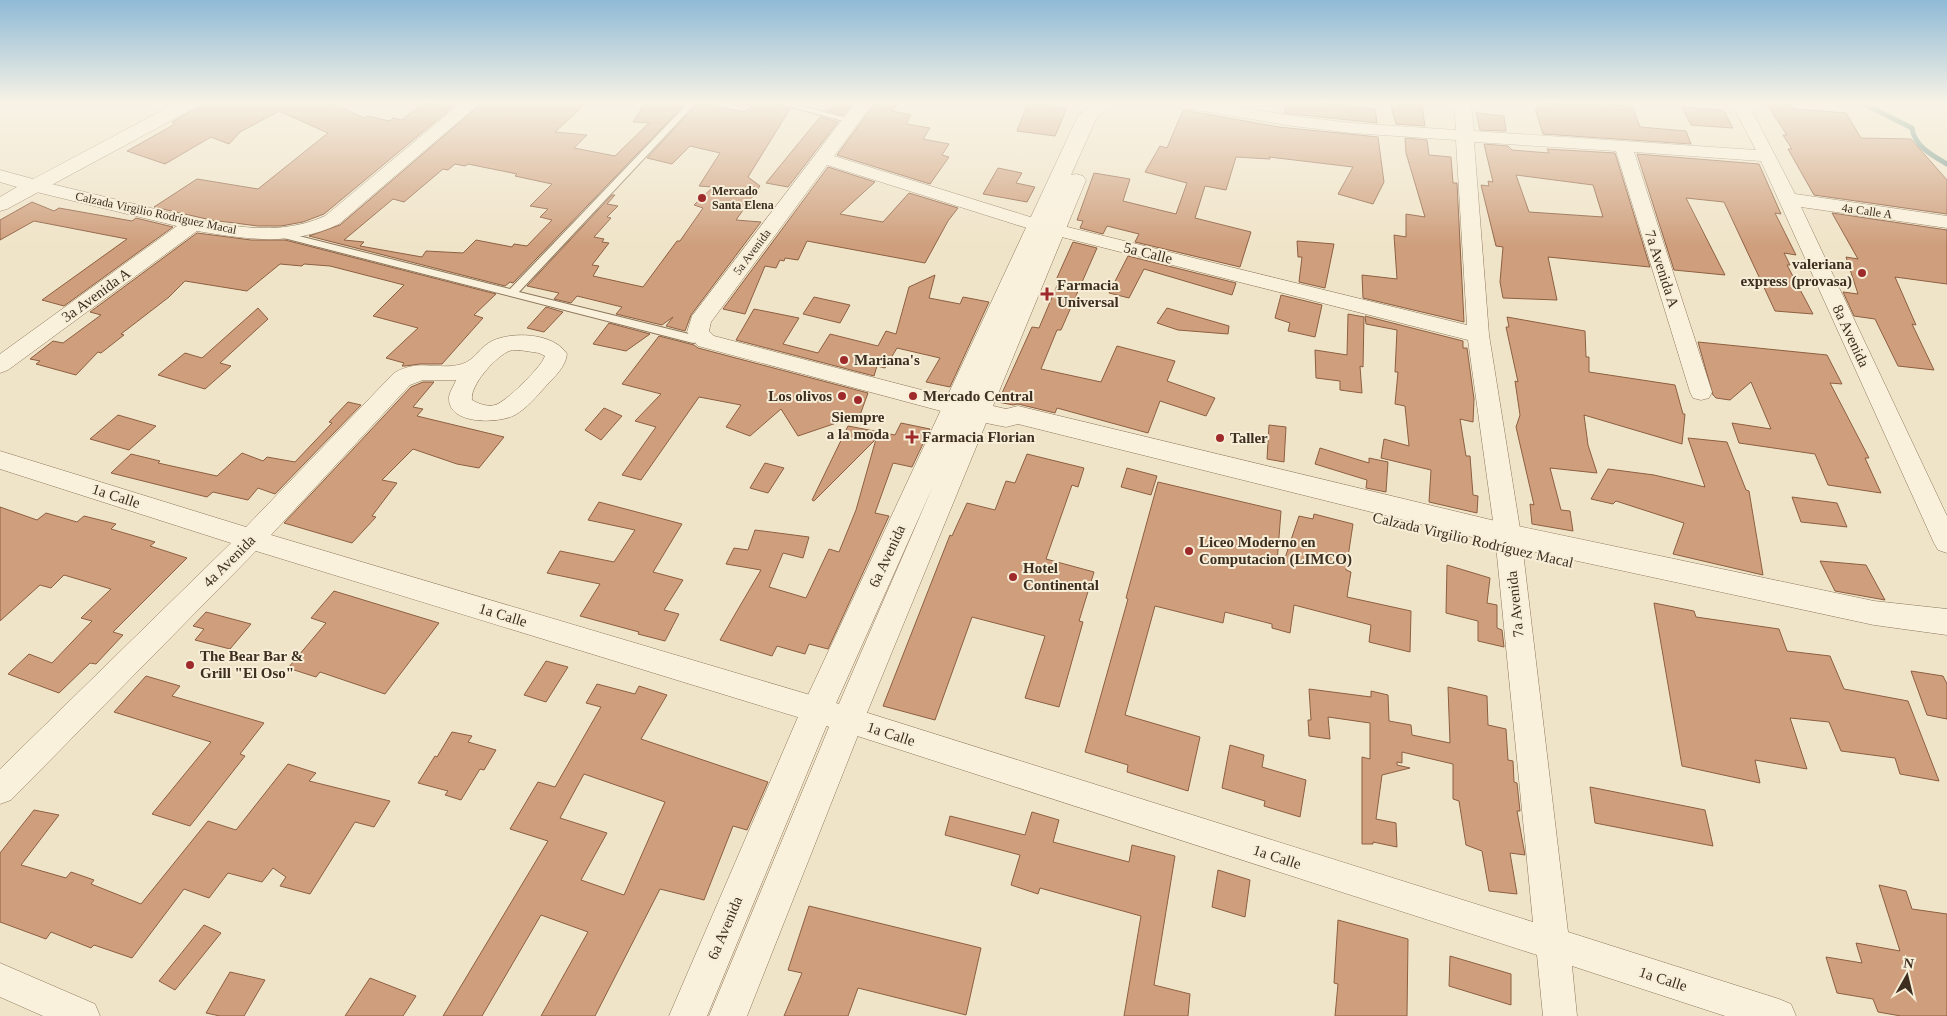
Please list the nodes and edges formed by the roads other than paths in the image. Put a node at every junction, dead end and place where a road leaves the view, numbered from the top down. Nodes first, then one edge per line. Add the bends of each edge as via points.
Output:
1 (101, 150) edge
2 (414, 150) edge
3 (647, 150) edge
4 (829, 150) edge
5 (1085, 150) edge
6 (1467, 150) edge
7 (1624, 150) edge
8 (1687, 150) edge
9 (1765, 150) edge
10 (1768, 156) junction
11 (823, 158) junction
12 (0, 177) edge
13 (35, 186) junction
14 (1788, 199) junction
15 (0, 205) edge
16 (1947, 222) edge
17 (193, 224) junction
18 (1047, 228) junction
19 (278, 234) junction
20 (512, 294) junction
21 (700, 335) junction
22 (1478, 335) junction
23 (0, 366) edge
24 (473, 370) dead end
25 (1701, 392) dead end
26 (967, 409) junction
27 (0, 460) edge
28 (251, 539) junction
29 (1509, 543) junction
30 (1947, 543) edge
31 (1947, 622) edge
32 (1947, 637) edge
33 (817, 710) junction
34 (848, 720) junction
35 (0, 790) edge
36 (1551, 944) junction
37 (0, 980) edge
38 (83, 1016) edge
39 (688, 1016) edge
40 (728, 1016) edge
41 (1560, 1016) edge
42 (1779, 1016) edge

1 - 13 street
2 - 19 street, Calzada Virgilio Rodríguez Macal via 332,220 313,229
3 - 20 lane
4 - 11 street, 5a Avenida
5 - 18 street, 6a Avenida
6 - 22 street, 7a Avenida
7 - 25 street, 7a Avenida A
8 - 10 street
9 - 10 street, 8a Avenida
10 - 14 street, 8a Avenida
11 - 18 street, 5a Calle
11 - 21 street, 5a Avenida via 700,321
12 - 13 street, Calzada Virgilio Rodríguez Macal
13 - 15 street
13 - 17 street, Calzada Virgilio Rodríguez Macal
14 - 16 street, 4a Calle A
14 - 30 street, 8a Avenida
17 - 19 street, Calzada Virgilio Rodríguez Macal via 254,234
17 - 23 street, 3a Avenida A
18 - 22 street, 5a Calle
18 - 26 street, 6a Avenida
19 - 20 lane
20 - 21 lane via 692,339
21 - 26 street, Calzada Virgilio Rodríguez Macal via 706,341
22 - 29 street, 7a Avenida
24 - 28 street, 4a Avenida via 414,373 402,379
26 - 29 street, Calzada Virgilio Rodríguez Macal via 1006,418 1013,427
26 - 33 street, 6a Avenida
26 - 34 street, 6a Avenida
27 - 28 street, 1a Calle
28 - 33 street, 1a Calle
28 - 35 street, 4a Avenida
29 - 31 street, Calzada Virgilio Rodríguez Macal via 1874,613
29 - 32 street, Calzada Virgilio Rodríguez Macal via 1855,624 1900,633
29 - 36 street, 7a Avenida
33 - 34 street, 1a Calle
33 - 39 street, 6a Avenida
34 - 36 street, 1a Calle
34 - 40 street, 6a Avenida
36 - 41 street, 7a Avenida
36 - 42 street, 1a Calle
37 - 38 street

